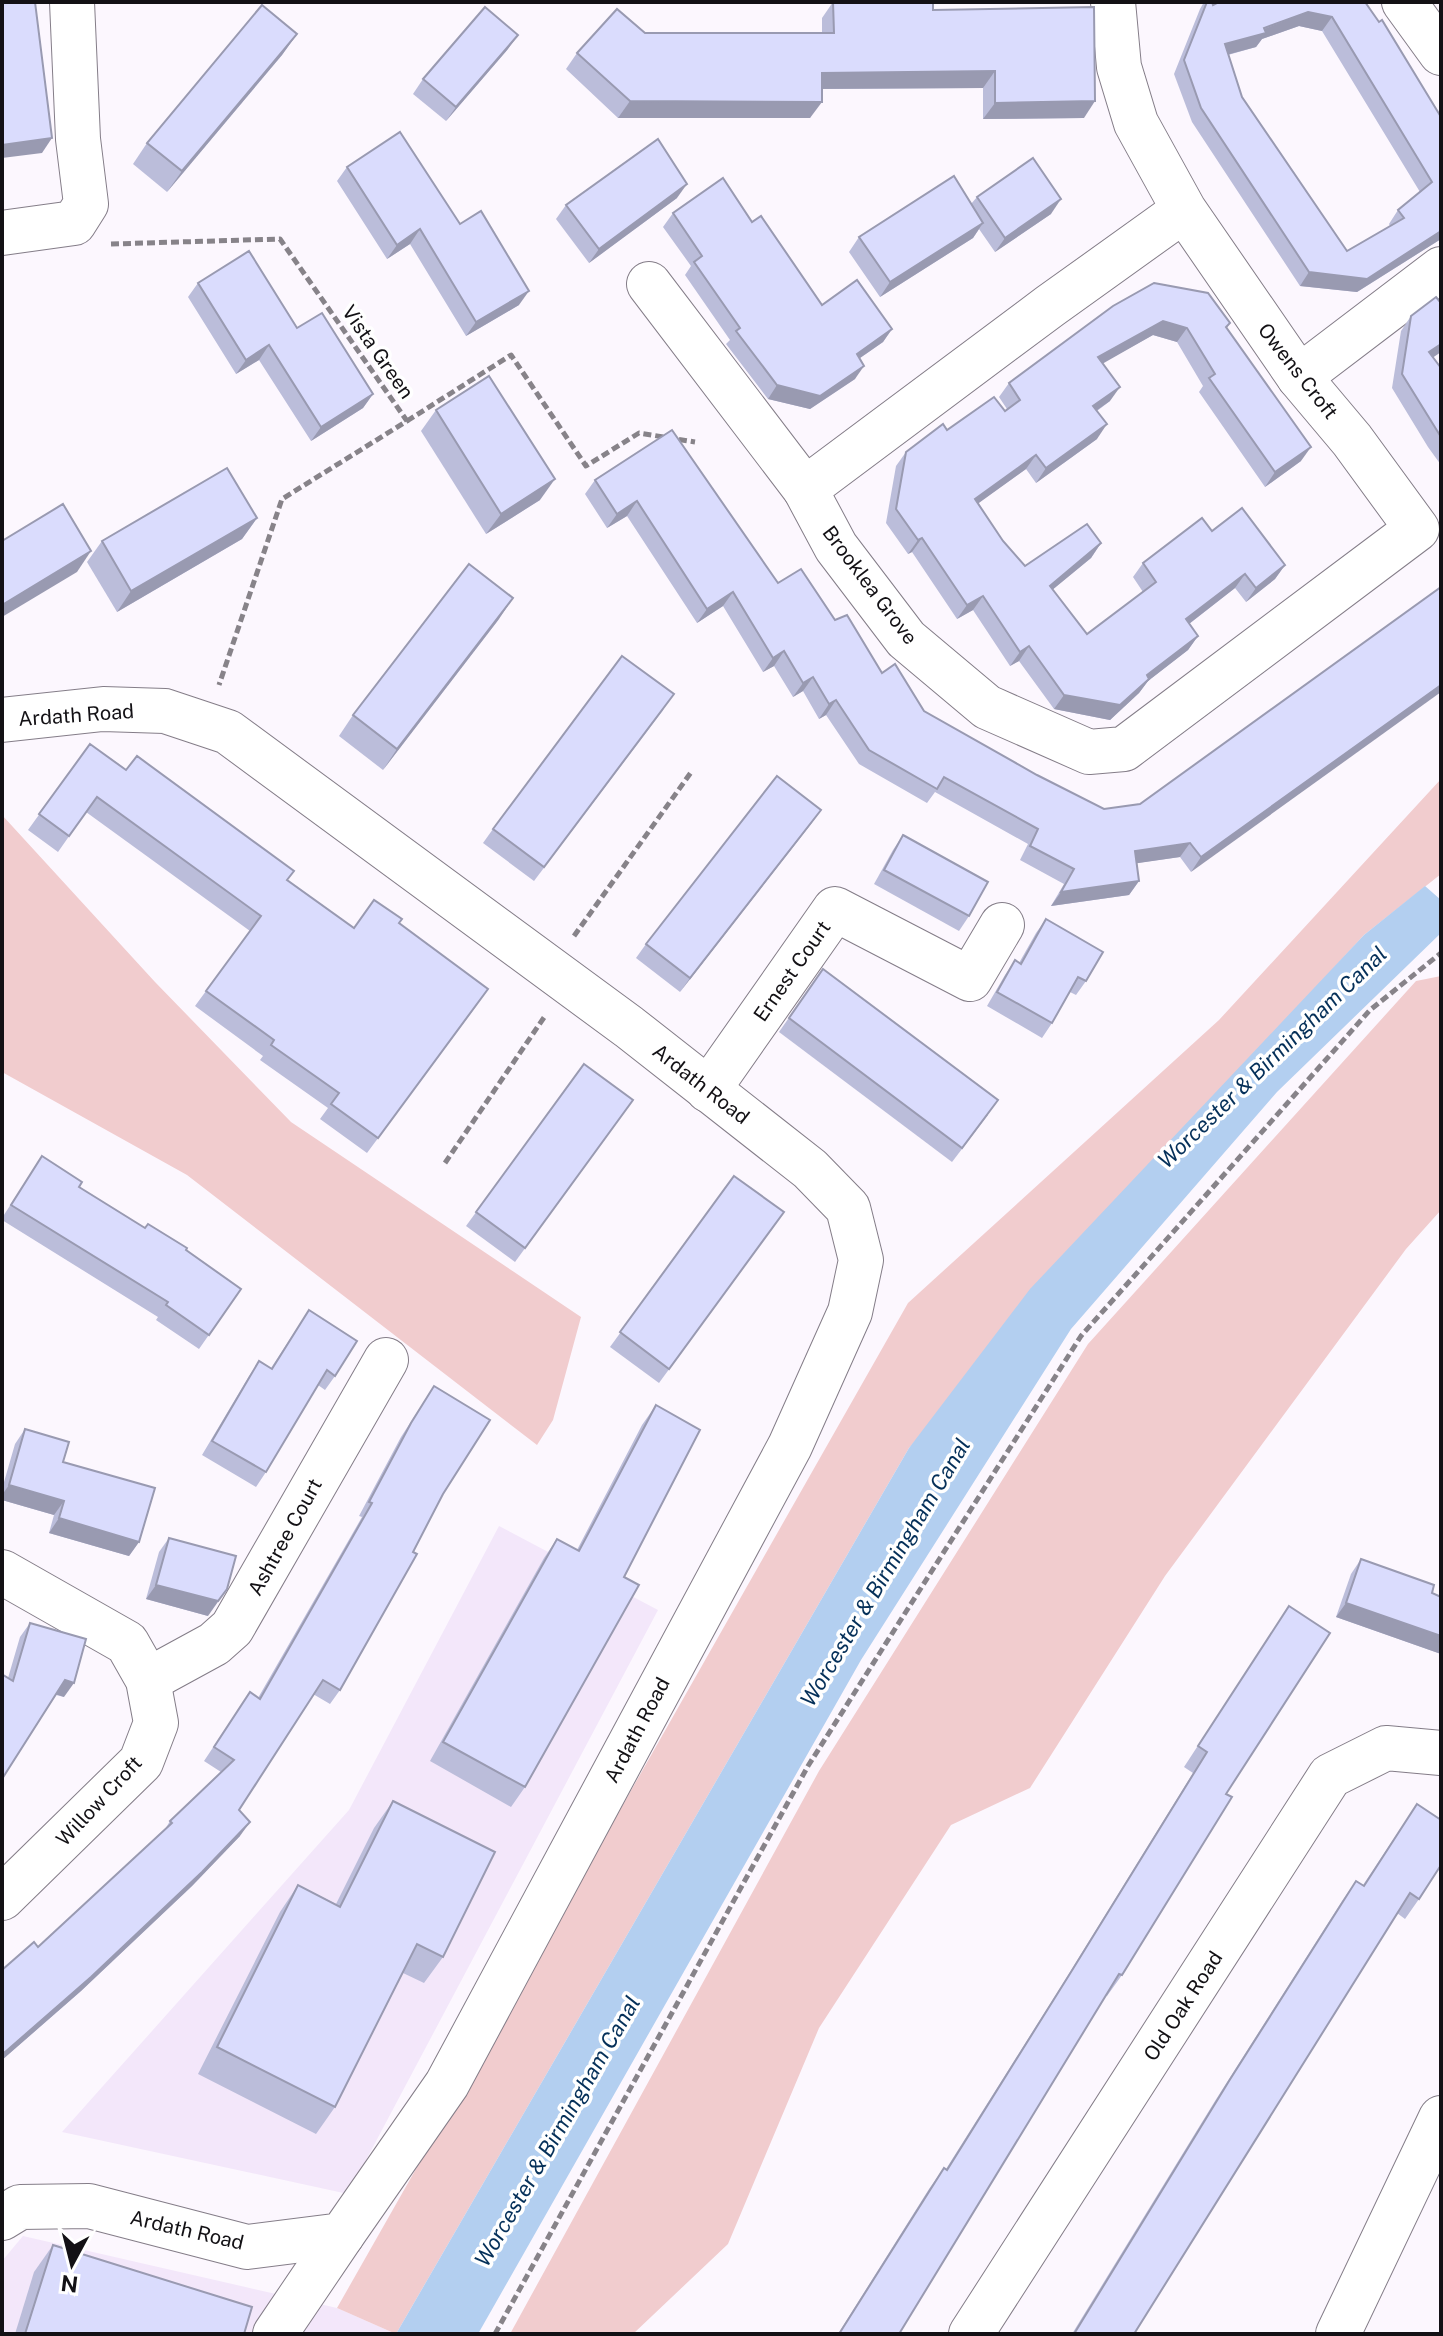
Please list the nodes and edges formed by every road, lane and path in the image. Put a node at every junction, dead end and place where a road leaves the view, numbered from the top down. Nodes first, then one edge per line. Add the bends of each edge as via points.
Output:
1 (72, 2) edge
2 (1113, 2) edge
3 (1404, 2) edge
4 (1441, 53) edge
5 (1184, 210) junction
6 (74, 223) junction
7 (2, 233) edge
8 (1441, 269) edge
9 (649, 284) dead end
10 (1299, 377) junction
11 (407, 421) junction
12 (695, 442) dead end
13 (805, 489) junction
14 (1417, 529) joint
15 (2, 720) edge
16 (206, 725) junction
17 (692, 771) dead end
18 (1002, 925) dead end
19 (1441, 953) edge
20 (559, 976) junction
21 (708, 1090) junction
22 (445, 1163) dead end
23 (386, 1360) dead end
24 (2, 1572) edge
25 (148, 1680) junction
26 (1441, 1753) edge
27 (2, 1898) edge
28 (1441, 2118) edge
29 (2, 2218) edge
30 (342, 2235) junction
31 (275, 2334) edge
32 (495, 2334) edge
33 (971, 2334) edge
34 (1338, 2334) edge

1 - 6 street via 86,204
2 - 5 street, Owens Croft via 1119,67 1136,123
3 - 4 street
5 - 10 street, Owens Croft
5 - 13 street
6 - 7 street
6 - 11 path, Vista Green via 99,244 280,239
8 - 10 street
9 - 13 street, Brooklea Grove
10 - 14 street, Owens Croft
11 - 12 path via 511,355 586,466 639,433
11 - 16 path, Vista Green via 282,499
13 - 14 street, Brooklea Grove via 836,547 906,639 987,707 1089,752 1124,749
15 - 16 street, Ardath Road via 103,709 165,711
16 - 20 street, Ardath Road via 228,732
17 - 20 path
18 - 21 street, Ernest Court via 970,979 835,909
19 - 32 path via 1370,1010 1081,1336 808,1766
20 - 21 street, Ardath Road
20 - 22 path
21 - 30 street, Ardath Road via 810,1169 848,1208 861,1260 850,1312 790,1446 447,2084
23 - 25 street, Ashtree Court via 232,1628 214,1644
24 - 25 street, Willow Croft via 127,1643
25 - 27 street, Willow Croft via 156,1723 141,1762
26 - 33 street, Old Oak Road via 1386,1748 1330,1776
28 - 34 street
29 - 30 street, Ardath Road via 20,2207 89,2206 247,2247
30 - 31 street

